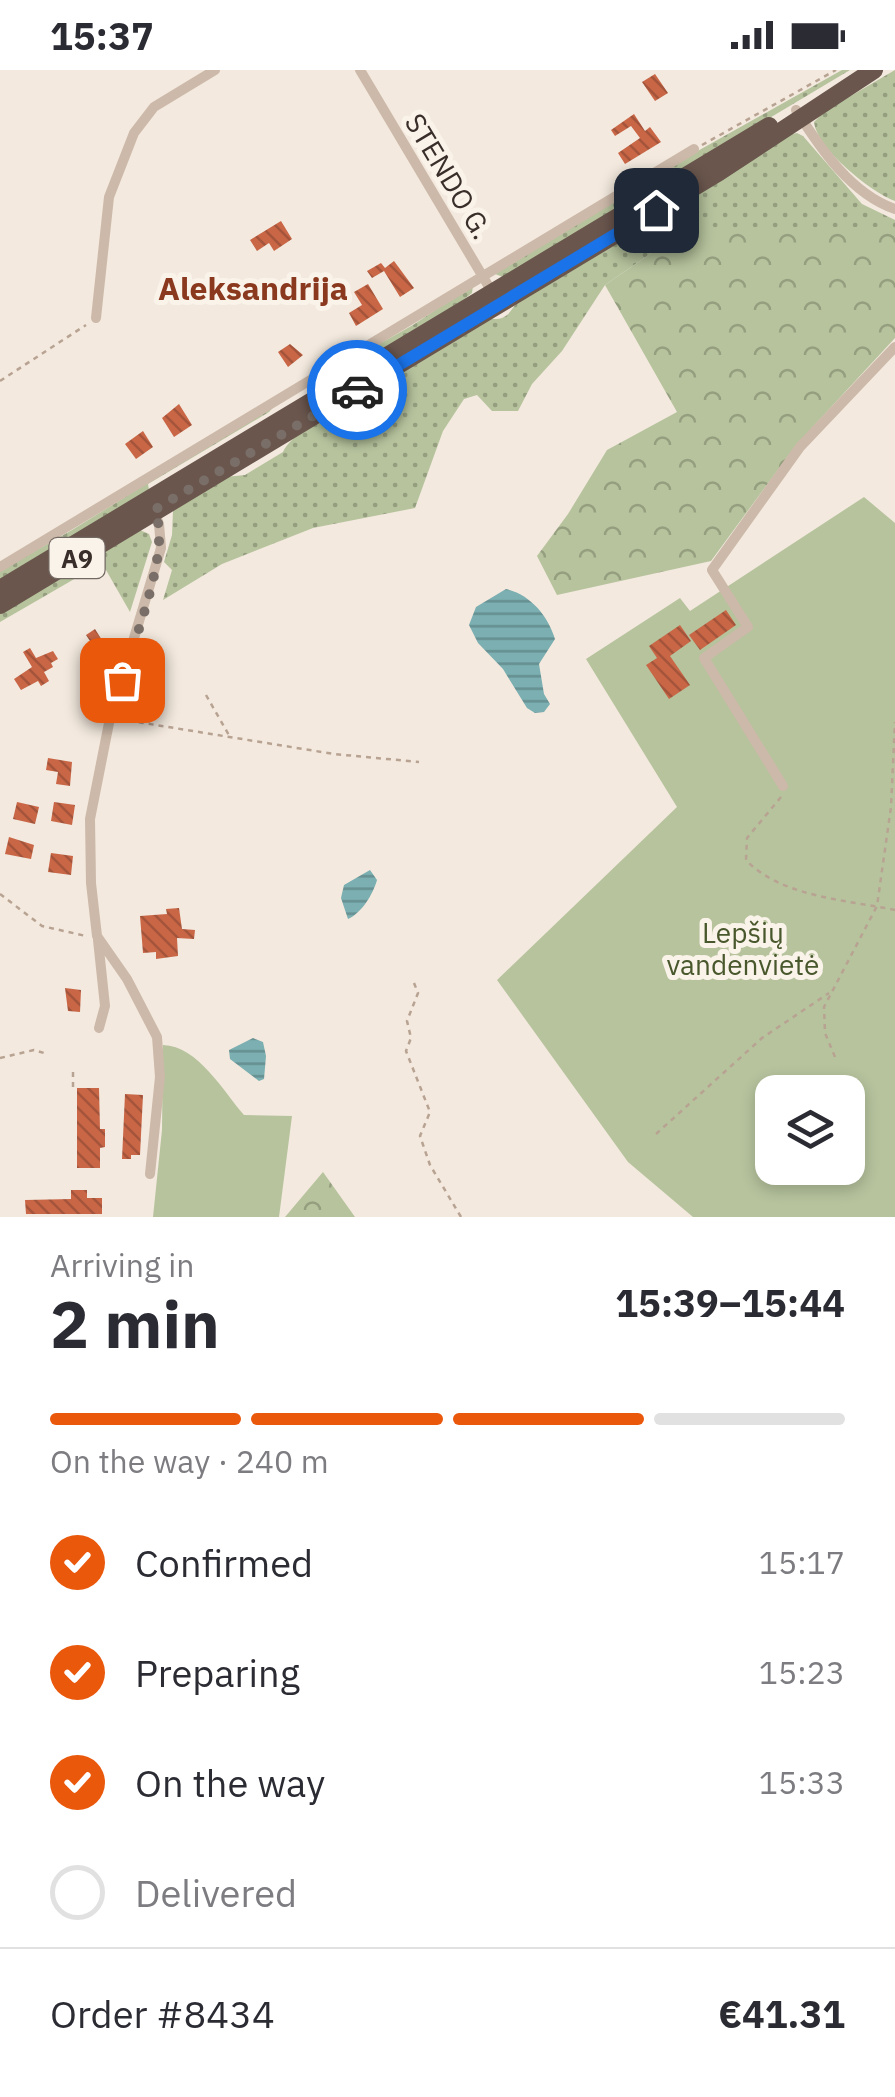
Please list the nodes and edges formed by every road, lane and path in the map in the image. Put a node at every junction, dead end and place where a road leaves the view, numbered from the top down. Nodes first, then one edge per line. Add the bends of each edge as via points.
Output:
1 (215, 70) edge
2 (360, 70) edge
3 (836, 70) edge
4 (872, 70) edge
5 (798, 114) junction
6 (694, 149) joint
7 (895, 209) edge
8 (491, 291) junction
9 (96, 318) joint
10 (895, 346) edge
11 (0, 380) edge
12 (150, 505) junction
13 (0, 567) edge
14 (0, 589) edge
15 (0, 605) edge
16 (206, 695) dead end
17 (110, 718) junction
18 (895, 722) edge
19 (231, 738) junction
20 (419, 762) dead end
21 (783, 786) joint
22 (893, 807) edge
23 (0, 894) edge
24 (877, 906) junction
25 (895, 910) edge
26 (97, 936) junction
27 (414, 983) dead end
28 (830, 992) junction
29 (99, 1028) dead end
30 (44, 1053) dead end
31 (835, 1057) dead end
32 (0, 1058) edge
33 (73, 1070) dead end
34 (73, 1087) dead end
35 (656, 1134) dead end
36 (150, 1174) dead end
37 (461, 1217) edge

1 - 9 street via 154,107 134,133 109,197
2 - 8 street, STENDO G.
3 - 6 path
4 - 5 highway, A9
5 - 7 street via 855,186
5 - 8 highway, A9
6 - 8 street
8 - 12 highway, A9
8 - 13 street
9 - 11 path
10 - 21 street via 800,447 712,570 748,628 704,658
12 - 14 highway, A9
12 - 15 highway, A9
12 - 17 street via 161,548
16 - 19 path
17 - 19 path
17 - 26 street via 90,819
18 - 22 path
19 - 20 path
21 - 24 path via 780,802 747,838 746,860 760,874 799,890
22 - 24 path
23 - 26 path via 42,926
24 - 25 path
24 - 28 path
26 - 29 street via 105,1006
26 - 36 street via 157,1037 160,1078
27 - 37 path via 418,994 407,1020 406,1051 430,1112 420,1136
28 - 31 path via 822,1020
28 - 35 path via 762,1038
30 - 32 path
33 - 34 path

